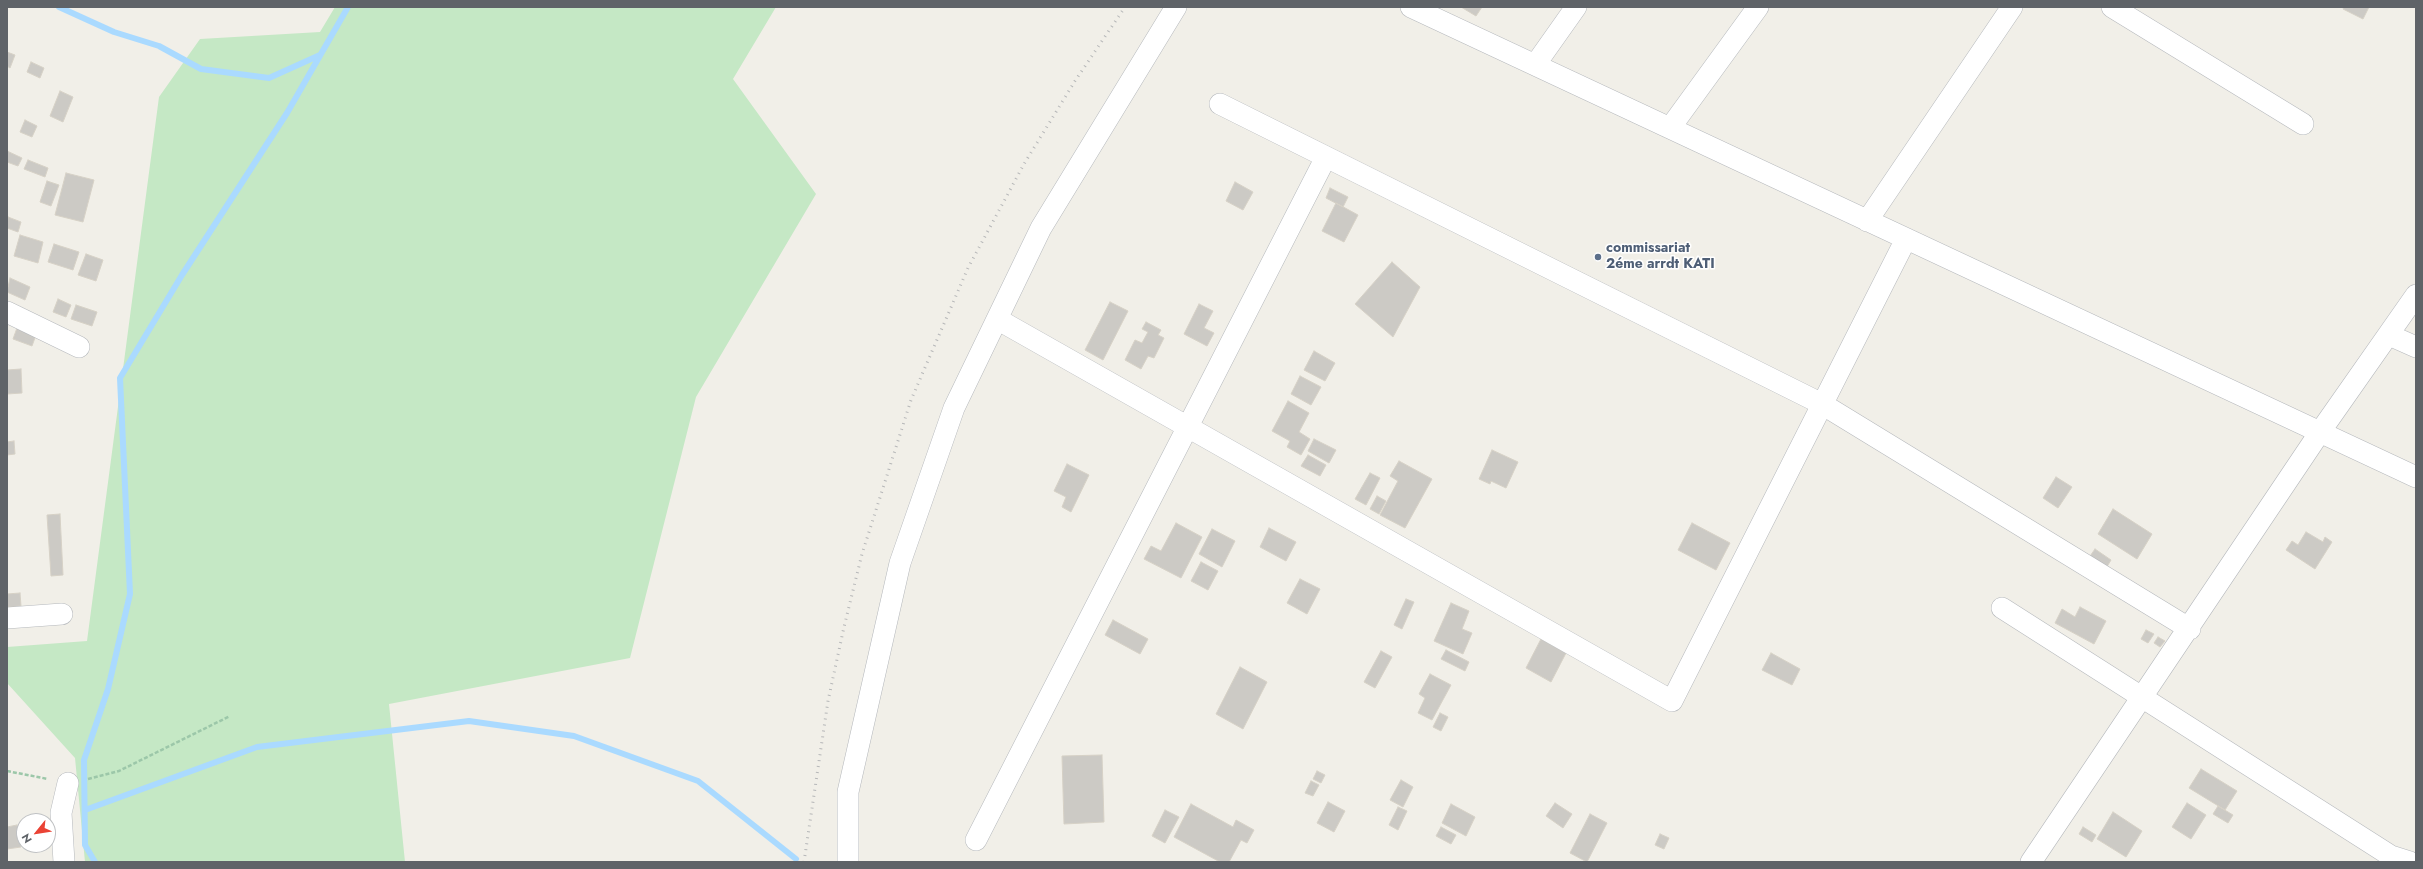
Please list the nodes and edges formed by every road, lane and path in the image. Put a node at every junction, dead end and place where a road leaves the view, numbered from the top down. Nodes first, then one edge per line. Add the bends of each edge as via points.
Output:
1 (1176, 7) edge
2 (1411, 7) edge
3 (1576, 7) edge
4 (1758, 7) edge
5 (2012, 7) edge
6 (2112, 7) edge
7 (1535, 65) junction
8 (1220, 104) dead end
9 (2304, 124) dead end
10 (1670, 128) junction
11 (1326, 157) junction
12 (1868, 221) junction
13 (1906, 239) junction
14 (2416, 295) edge
15 (7, 312) edge
16 (997, 319) junction
17 (2389, 335) junction
18 (79, 347) dead end
19 (2416, 347) edge
20 (1822, 404) junction
21 (1188, 427) junction
22 (2320, 432) junction
23 (2416, 477) edge
24 (2002, 608) dead end
25 (62, 614) dead end
26 (7, 618) edge
27 (2190, 629) junction
28 (2142, 698) junction
29 (230, 716) dead end
30 (7, 771) edge
31 (92, 778) dead end
32 (68, 783) joint
33 (976, 840) dead end
34 (64, 862) edge
35 (848, 862) edge
36 (2031, 862) edge
37 (2410, 862) edge

1 - 16 street via 1041,228
2 - 7 street
3 - 7 street
4 - 10 street
5 - 12 street
6 - 9 street
7 - 10 street
8 - 11 street
10 - 12 street
11 - 20 street
11 - 21 street
12 - 13 street
13 - 20 street
13 - 22 street
14 - 17 street
15 - 18 street
16 - 21 street
16 - 35 street via 954,408 900,563 848,792
17 - 19 street
17 - 22 street
20 - 21 street via 1672,700
20 - 27 street
21 - 33 street
22 - 23 street
22 - 27 street
24 - 28 street
25 - 26 street
27 - 28 street
28 - 36 street
28 - 37 street via 2391,856
29 - 31 path via 119,771
30 - 32 path
32 - 34 street via 61,813

